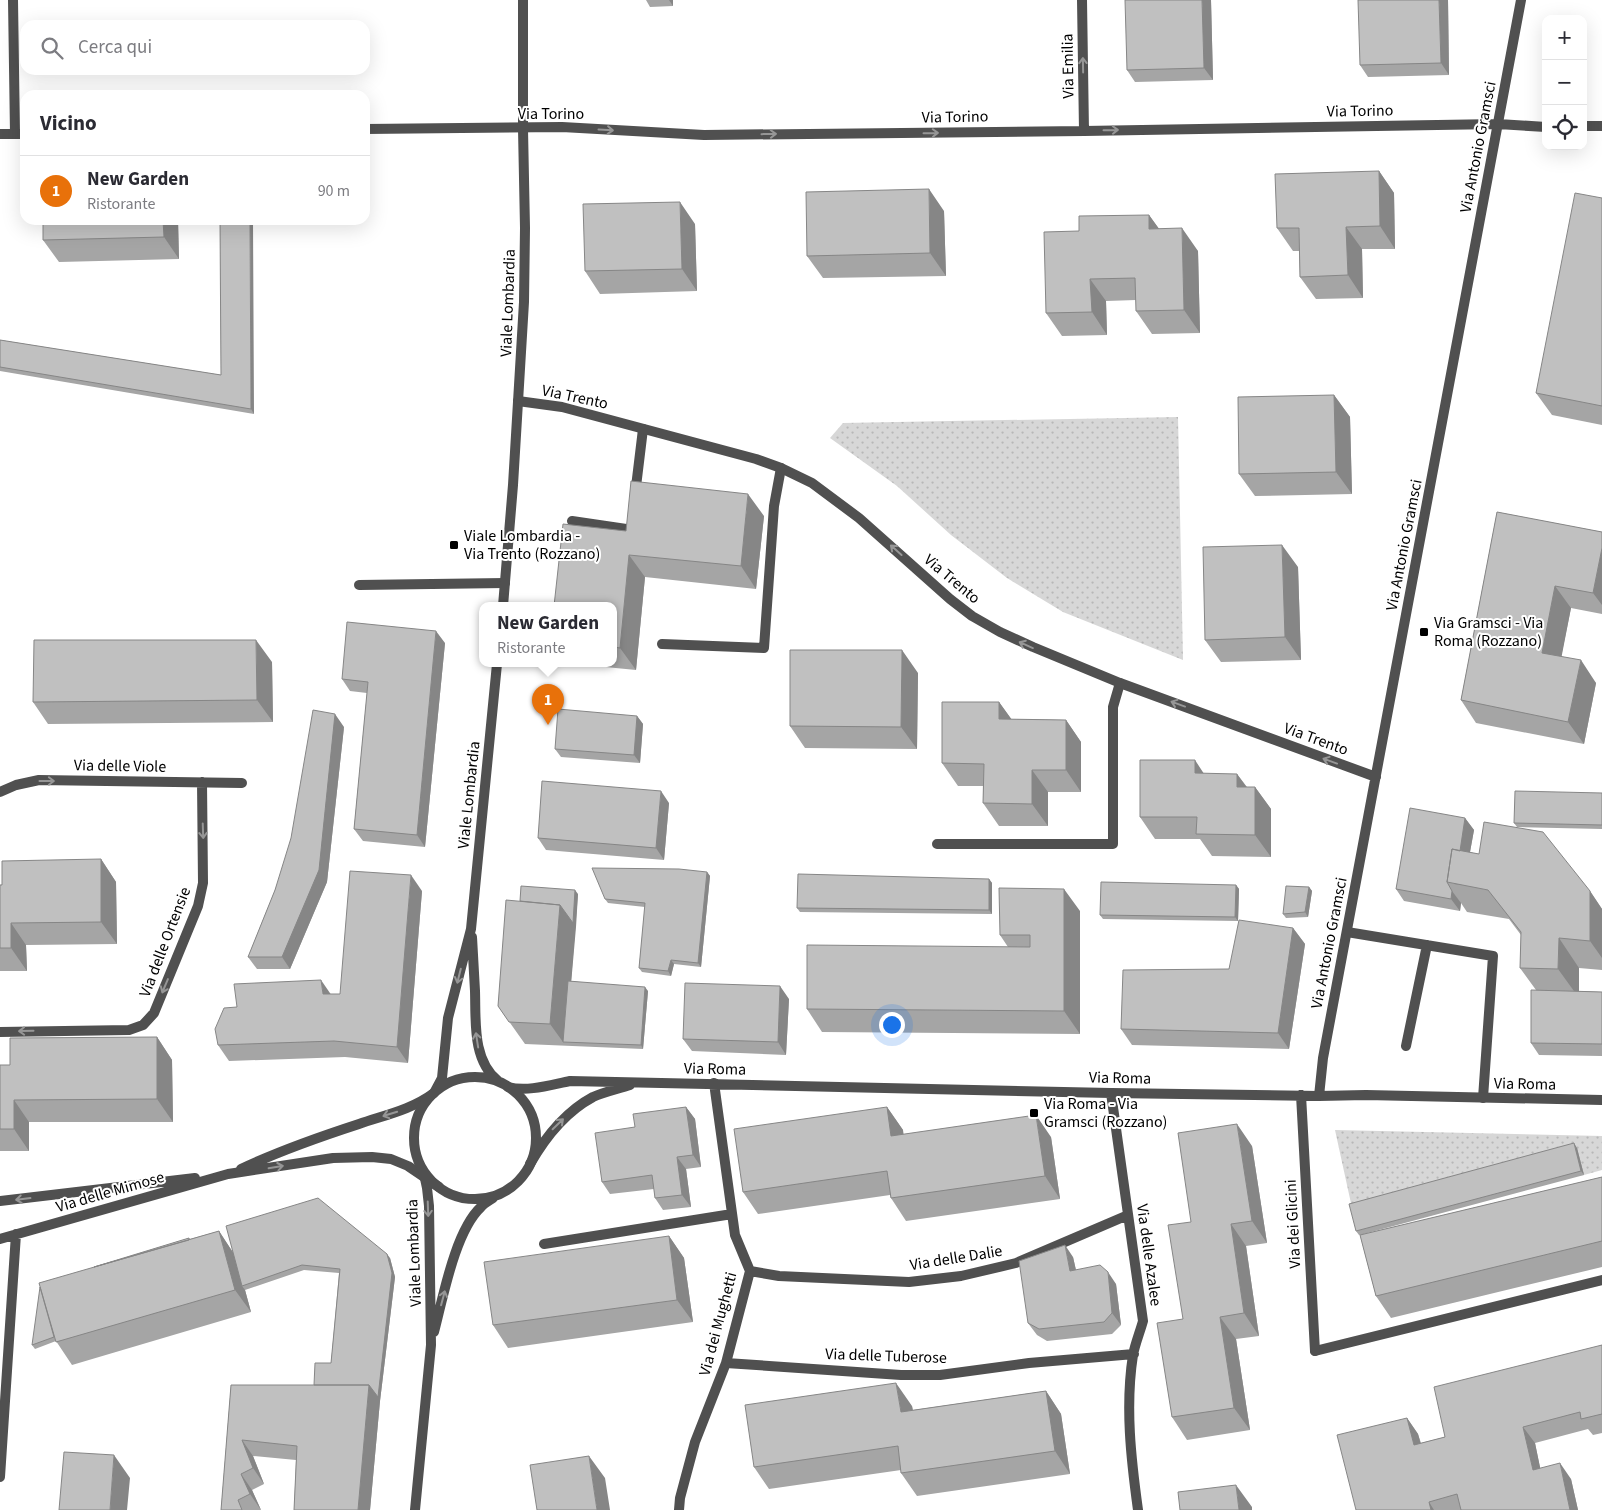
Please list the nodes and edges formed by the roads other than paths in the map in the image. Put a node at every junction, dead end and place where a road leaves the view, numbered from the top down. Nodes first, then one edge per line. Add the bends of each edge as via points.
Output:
1 (13, 0) edge
2 (523, 0) edge
3 (1082, 0) edge
4 (1521, 0) edge
5 (1498, 124) junction
6 (1587, 126) edge
7 (1602, 126) edge
8 (1542, 127) edge
9 (523, 128) junction
10 (370, 129) edge
11 (1084, 131) junction
12 (0, 134) edge
13 (20, 134) edge
14 (518, 401) junction
15 (643, 429) junction
16 (781, 468) junction
17 (572, 521) dead end
18 (505, 583) junction
19 (359, 585) dead end
20 (503, 602) edge
21 (662, 644) dead end
22 (497, 667) edge
23 (1120, 683) junction
24 (1376, 777) junction
25 (202, 782) junction
26 (242, 783) dead end
27 (0, 792) edge
28 (937, 844) dead end
29 (471, 929) junction
30 (1347, 932) junction
31 (1427, 945) junction
32 (0, 1032) edge
33 (1406, 1046) dead end
34 (638, 1082) junction
35 (504, 1084) junction
36 (714, 1084) junction
37 (434, 1093) junction
38 (1111, 1093) junction
39 (1301, 1095) junction
40 (1319, 1096) junction
41 (1483, 1098) junction
42 (1602, 1100) edge
43 (419, 1161) junction
44 (530, 1164) junction
45 (228, 1174) junction
46 (425, 1177) junction
47 (439, 1187) junction
48 (504, 1192) junction
49 (0, 1201) edge
50 (732, 1214) junction
51 (1128, 1215) junction
52 (16, 1234) junction
53 (0, 1239) edge
54 (544, 1244) dead end
55 (750, 1271) junction
56 (1602, 1280) edge
57 (431, 1346) junction
58 (1134, 1354) junction
59 (726, 1363) junction
60 (0, 1477) edge
61 (415, 1510) edge
62 (679, 1510) edge
63 (1138, 1510) edge

1 - 13 street
2 - 9 street, Viale Lombardia
11 -> 3 street, Via Emilia
4 - 5 street, Via Antonio Gramsci
5 - 8 street, Via Torino
11 -> 5 street, Via Torino
5 - 24 street, Via Antonio Gramsci
6 - 7 street
9 - 10 street, Via Torino
9 -> 11 street, Via Torino via 562,127 704,135
9 - 14 street, Viale Lombardia via 524,302
12 - 13 street
14 - 15 street, Via Trento via 562,407
14 - 18 street, Viale Lombardia
15 - 16 street, Via Trento
15 - 17 street via 633,530
16 - 21 street via 774,506 764,648
23 -> 16 street, Via Trento via 1033,647 972,616 859,518 812,484
18 - 19 street
18 - 20 street, Viale Lombardia
22 - 29 street, Viale Lombardia
24 -> 23 street, Via Trento
23 - 28 street via 1113,707 1113,844
24 - 30 street, Via Antonio Gramsci
25 - 26 street, Via delle Viole
27 -> 25 street, Via delle Viole via 39,780
25 -> 32 street, Via delle Ortensie via 203,883 198,906 154,1013 143,1025 129,1030
35 -> 29 street, Viale Lombardia via 488,1071 477,1041
29 -> 37 street, Viale Lombardia via 448,1018 442,1078
30 - 31 street
30 - 40 street, Via Antonio Gramsci
31 - 33 street
31 - 41 street via 1493,956
34 - 35 street, Via Roma via 570,1081 520,1090
34 - 36 street, Via Roma
44 -> 34 street, Via Roma via 544,1140 576,1108 595,1097
35 - 37 street via 482,1077 465,1078 448,1083
35 - 44 street via 523,1100 534,1123 536,1144
36 - 38 street, Via Roma
36 - 50 street, Via dei Mughetti
37 - 43 street via 421,1109 415,1126
37 -> 45 street, Via delle Mimose via 407,1108
38 - 39 street, Via Roma
38 - 51 street, Via delle Azalee
39 - 40 street, Via Roma
39 - 56 street, Via dei Glicini via 1316,1351
40 - 41 street, Via Roma
41 - 42 street, Via Roma
43 - 46 street, Viale Lombardia
43 - 47 street
44 - 48 street via 523,1177
45 -> 46 street, Via delle Mimose via 333,1158 372,1157 399,1162
45 -> 49 street
45 - 52 street, Via delle Mimose
46 - 47 street, Via delle Mimose
46 -> 57 street, Viale Lombardia
47 - 48 street via 469,1199
57 -> 48 street, Viale Lombardia via 450,1271 464,1232 480,1207
50 - 54 street
50 - 55 street, Via dei Mughetti via 735,1235
51 - 55 street, Via delle Dalie via 1016,1263 961,1276 909,1282 779,1276
51 - 58 street, Via delle Azalee via 1143,1321
52 - 53 street, Via delle Mimose
52 - 60 street
55 - 59 street, Via dei Mughetti
57 - 61 street, Viale Lombardia
58 - 59 street, Via delle Tuberose via 940,1375
58 - 63 street, Via delle Azalee via 1130,1456
59 - 62 street, Via dei Mughetti via 695,1442

